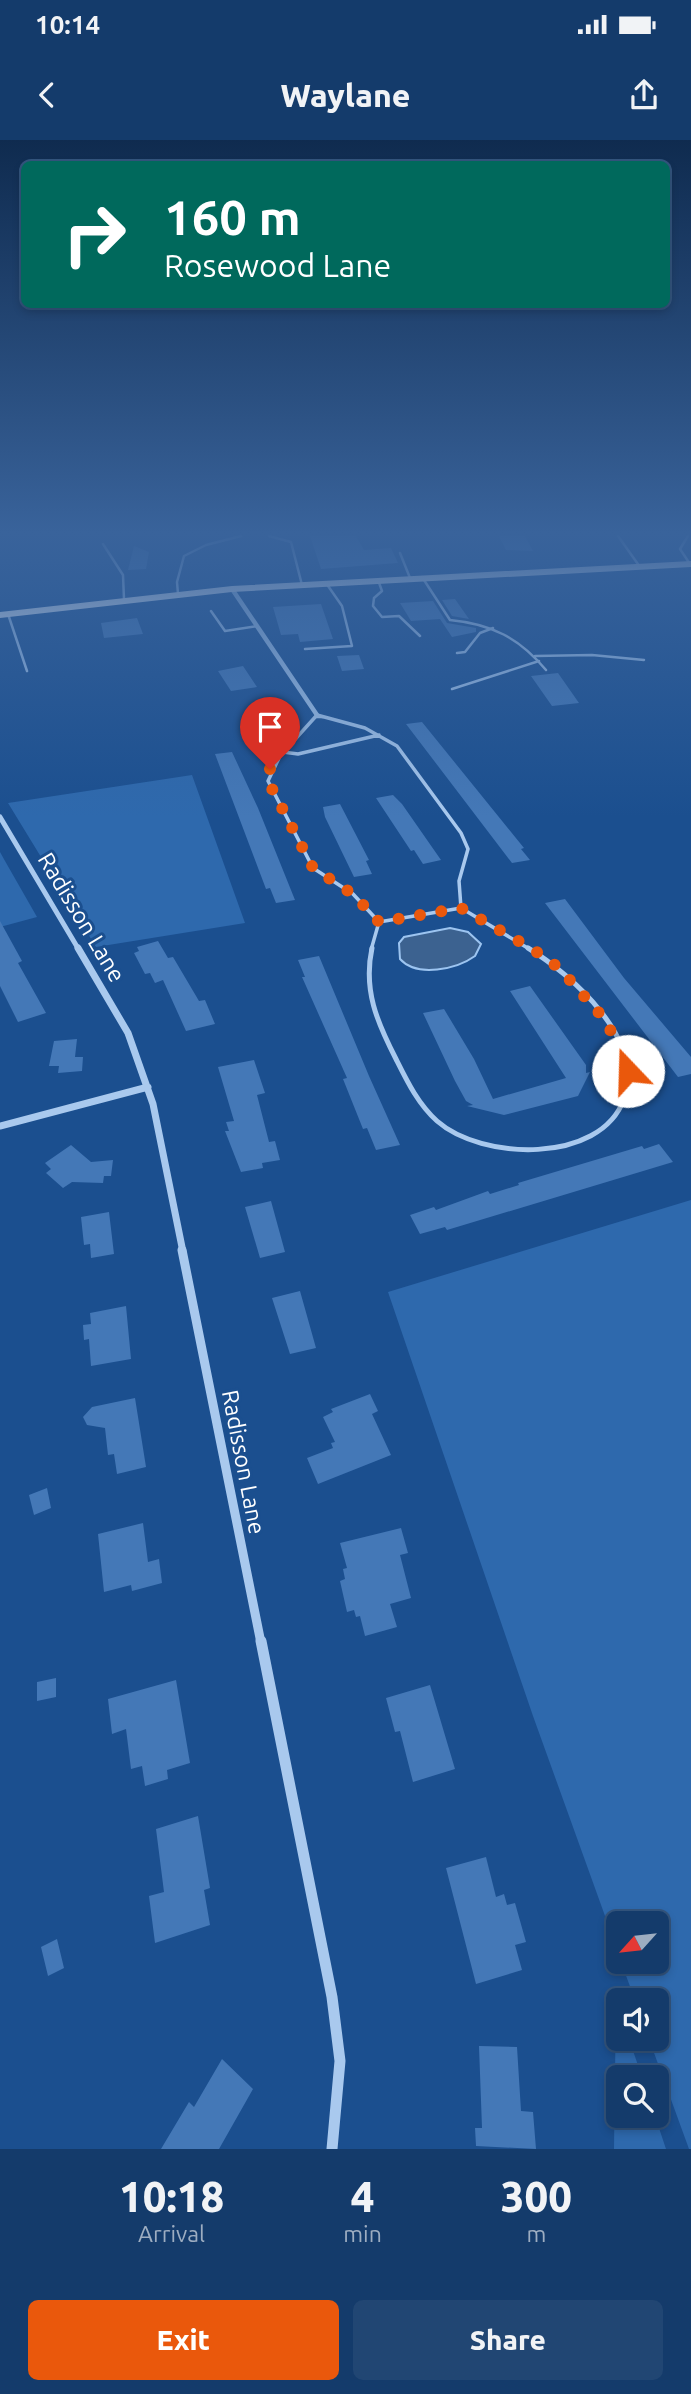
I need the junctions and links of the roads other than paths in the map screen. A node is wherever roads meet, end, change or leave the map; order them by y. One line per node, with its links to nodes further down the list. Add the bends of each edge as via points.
1 (10, 630): 14 (lane)
2 (260, 630): 16 (street)
3 (348, 630): 8 (lane, via 352,646)
4 (414, 630): 7 (lane)
5 (488, 630): 9 (lane, via 465,652)
6 (499, 630): 10 (lane)
7 (420, 636)
8 (304, 649)
9 (457, 653)
10 (535, 656): 11 (lane); 12 (lane)
11 (644, 660)
12 (539, 661): 13 (lane); 15 (lane)
13 (546, 670)
14 (27, 671)
15 (452, 690)
16 (317, 715): 17 (lane); 18 (lane)
17 (380, 735): 18 (lane, via 298,754); 20 (lane, via 397,746 461,833 468,849 459,881)
18 (283, 752): 21 (lane, via 270,769 268,781 307,859 320,874 363,903)
19 (0, 817): 22 (street, Radisson Lane, via 128,1033)
20 (461, 908): 21 (lane); 21 (lane, via 553,963 611,1030 629,1082 619,1113 598,1131 546,1148 510,1150 465,1139 427,1112 389,1046 366,992 369,956)
21 (379, 922)
22 (148, 1087): 23 (street); 24 (street, Radisson Lane, via 332,1997 340,2061)
23 (0, 1126)
24 (332, 2149)

